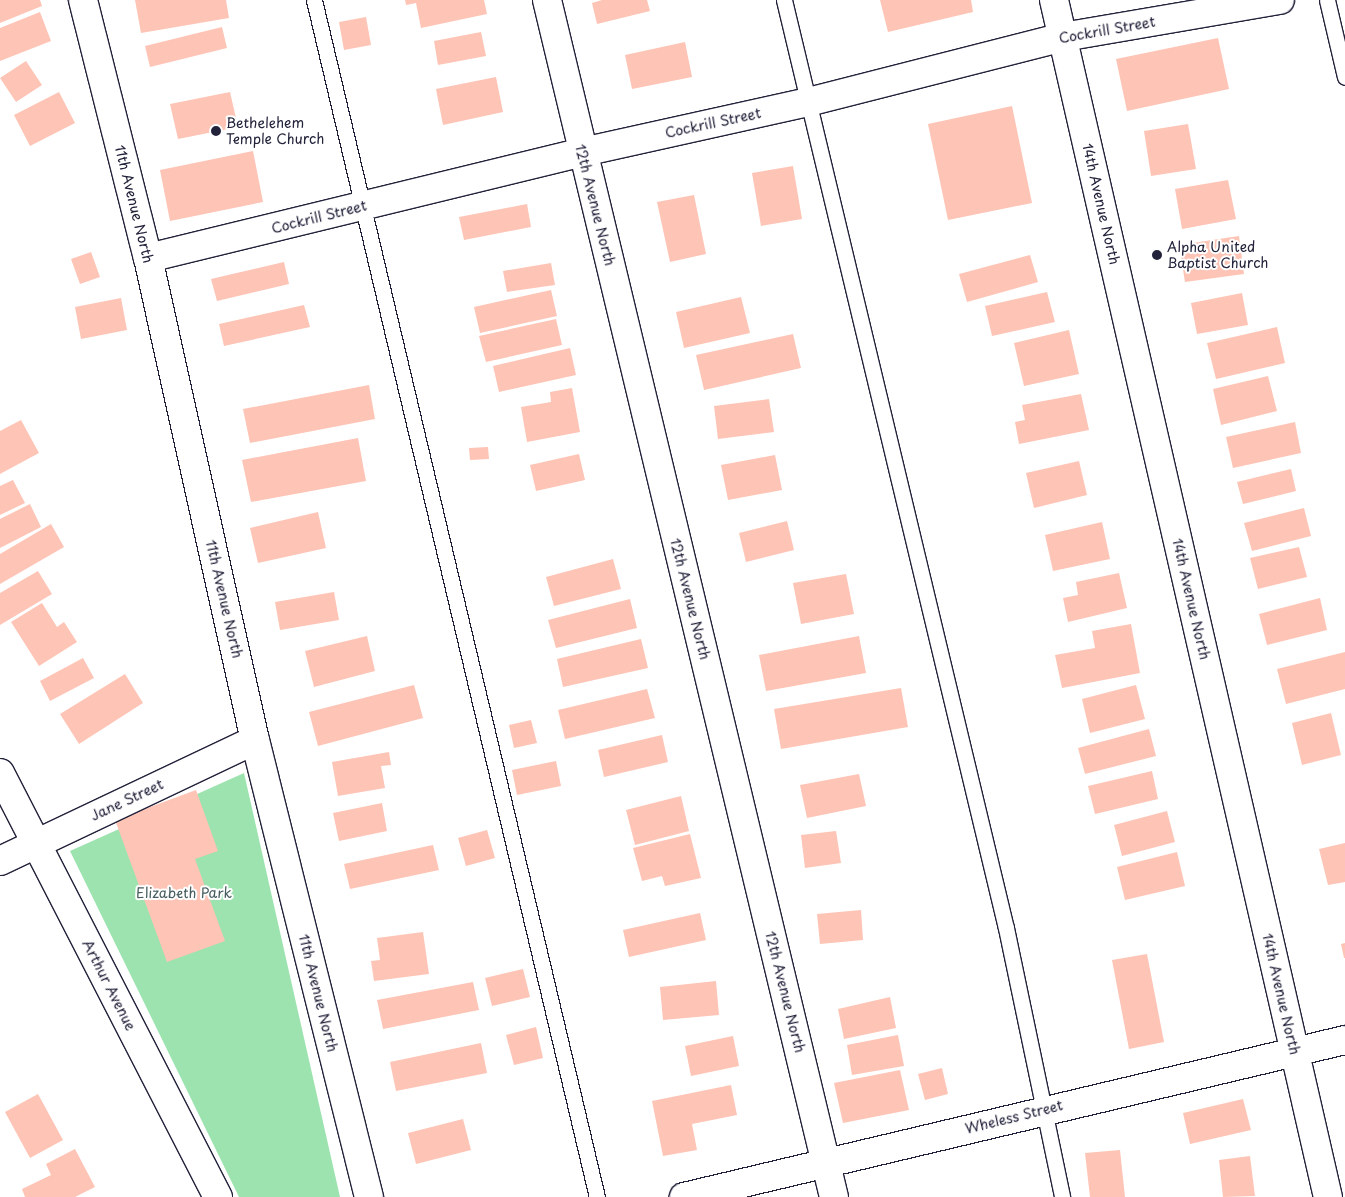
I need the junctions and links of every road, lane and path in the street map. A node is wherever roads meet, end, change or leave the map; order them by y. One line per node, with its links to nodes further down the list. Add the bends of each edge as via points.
1 (83, 0): 13 (street, 11th Avenue North)
2 (314, 0): 12 (lane)
3 (547, 0): 11 (street, 12th Avenue North)
4 (784, 0): 10 (lane)
5 (1054, 0): 8 (street, 14th Avenue North)
6 (1280, 0): 8 (street, Cockrill Street)
7 (1327, 0): 9 (lane)
8 (1063, 37): 10 (street, Cockrill Street); 19 (street, 14th Avenue North)
9 (1345, 77)
10 (808, 102): 11 (street, Cockrill Street); 20 (lane, via 1006,928)
11 (583, 152): 12 (street, Cockrill Street); 21 (street, 12th Avenue North)
12 (362, 206): 13 (street, Cockrill Street); 24 (lane)
13 (148, 258): 14 (street, 11th Avenue North)
14 (256, 740): 16 (street, Jane Street); 23 (street, 11th Avenue North)
15 (0, 773): 16 (street, Arthur Avenue)
16 (36, 843): 17 (street, Jane Street); 22 (street, Arthur Avenue)
17 (0, 861)
18 (1345, 1040): 19 (street, Wheless Street)
19 (1294, 1051): 20 (street, Wheless Street); 28 (street, 14th Avenue North)
20 (1042, 1110): 21 (street, Wheless Street); 27 (lane)
21 (826, 1163): 25 (street, Wheless Street); 26 (street, 12th Avenue North)
22 (218, 1197)
23 (369, 1197)
24 (597, 1197)
25 (684, 1197)
26 (834, 1197)
27 (1062, 1197)
28 (1328, 1197)

